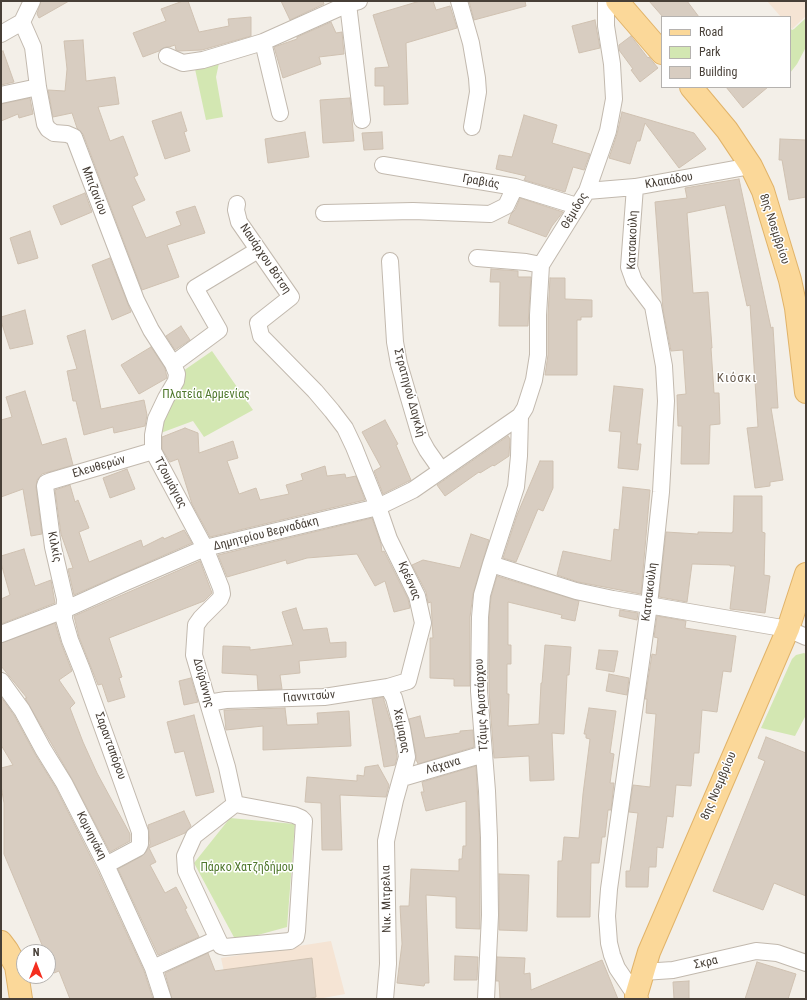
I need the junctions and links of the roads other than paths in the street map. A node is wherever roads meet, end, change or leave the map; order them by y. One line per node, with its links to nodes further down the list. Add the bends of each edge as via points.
1 (32, 1): 6 (street)
2 (459, 1): 16 (street, via 471,43 477,78 478,92)
3 (606, 1): 21 (street, Θέμιδος, via 606,26 614,99 608,130)
4 (616, 1): 9 (main road)
5 (354, 3): 8 (street); 15 (street)
6 (22, 22): 7 (street); 11 (street, Μπιζανίου, via 33,47)
7 (1, 34)
8 (263, 42): 10 (street, via 196,61 182,63); 14 (street)
9 (661, 52)
10 (167, 56)
11 (38, 87): 13 (street); 30 (street, Μπιζανίου, via 48,129 54,133 74,137 136,300)
12 (692, 88): 18 (main road, 8ης Νοεμβρίου, via 727,130)
13 (1, 96)
14 (280, 113)
15 (362, 120)
16 (472, 127)
17 (383, 165): 19 (street, Γραβιάς)
18 (751, 166): 20 (street, Κλαπάδου); 31 (main road, 8ης Νοεμβρίου, via 763,191 790,280)
19 (515, 187): 23 (street, Γραβιάς); 24 (street, via 506,206 490,214 413,211)
20 (635, 187): 21 (street, Κλαπάδου); 40 (street, Κατσακούλη, via 629,267 634,281 653,306 664,366 666,401 661,492)
21 (587, 191): 23 (street, Θέμιδος)
22 (237, 204): 25 (street, Ναυάρχου Βότση, via 239,222)
23 (578, 206): 28 (street, Θέμιδος)
24 (324, 213)
25 (258, 250): 29 (street, Ναυάρχου Βότση, via 291,297); 30 (street, via 195,288 219,330)
26 (477, 258): 28 (street)
27 (390, 261): 34 (street, Στρατηγού Δαγκλή, via 395,342 399,364 421,439)
28 (541, 265): 32 (street, Θέμιδος, via 538,355 534,380)
29 (258, 323): 36 (street, Κρέσνας, via 261,336 315,391 345,428)
30 (174, 367): 33 (street, Τζουμάγιας, via 176,381 156,419)
31 (806, 392)
32 (520, 416): 34 (street, Δημητρίου Βερναδάκη); 38 (street, Τζάιμς Αριστάρχου, via 516,487)
33 (153, 451): 35 (street, Ελευθερών); 37 (street, Τζουμάγιας)
34 (441, 470): 36 (street, Δημητρίου Βερναδάκη, via 413,490)
35 (46, 483): 41 (street, Κιλκίς, via 51,532 65,599)
36 (378, 507): 37 (street, Δημητρίου Βερναδάκη); 45 (street, Κρέσνας, via 389,540 417,596 423,623)
37 (205, 548): 41 (street, Δημητρίου Βερναδάκη); 47 (street, Δοϊράννης, via 222,594 198,622 195,632 194,655)
38 (491, 564): 40 (street, via 576,591); 48 (street, Τζάιμς Αριστάρχου, via 482,595 480,617 479,691)
39 (806, 574): 42 (main road, 8ης Νοεμβρίου)
40 (649, 605): 42 (street); 60 (street, Κατσακούλη, via 607,916 609,943 614,962)
41 (64, 610): 43 (street, Δημητρίου Βερναδάκη); 52 (street, Σαρανταπόρου, via 70,640 140,832 138,848)
42 (800, 630): 58 (main road, 8ης Νοεμβρίου, via 658,929)
43 (1, 634)
44 (1, 681): 52 (street, Κομνηνάκη, via 22,710)
45 (408, 681): 46 (street, Γιαννιτσών)
46 (388, 687): 47 (street, Γιαννιτσών, via 324,698); 49 (street, Χείμαρας, via 394,698 406,749 407,757)
47 (208, 702): 51 (street, Δοϊράννης)
48 (484, 754): 49 (street, Λάχανα); 63 (street, Τζάιμς Αριστάρχου, via 490,915)
49 (402, 778): 50 (street, Χείμαρας)
50 (395, 800): 62 (street, Νικ. Μιτρελια, via 386,849 388,925)
51 (235, 804): 53 (street, via 194,836 185,856 186,871); 53 (street, via 294,815 304,821 297,931 296,937 290,941 225,947)
52 (106, 865): 56 (street, Κομνηνάκη)
53 (216, 939): 56 (street)
54 (1, 942): 59 (main road, via 16,966)
55 (806, 963): 58 (street, Σκρα, via 769,952 756,951 672,970)
56 (153, 968): 61 (street, Κομνηνάκη)
57 (1, 971): 59 (main road, via 7,984)
58 (643, 972): 60 (main road, 8ης Νοεμβρίου)
59 (20, 997)
60 (634, 998)
61 (163, 999)
62 (385, 999)
63 (486, 999)

